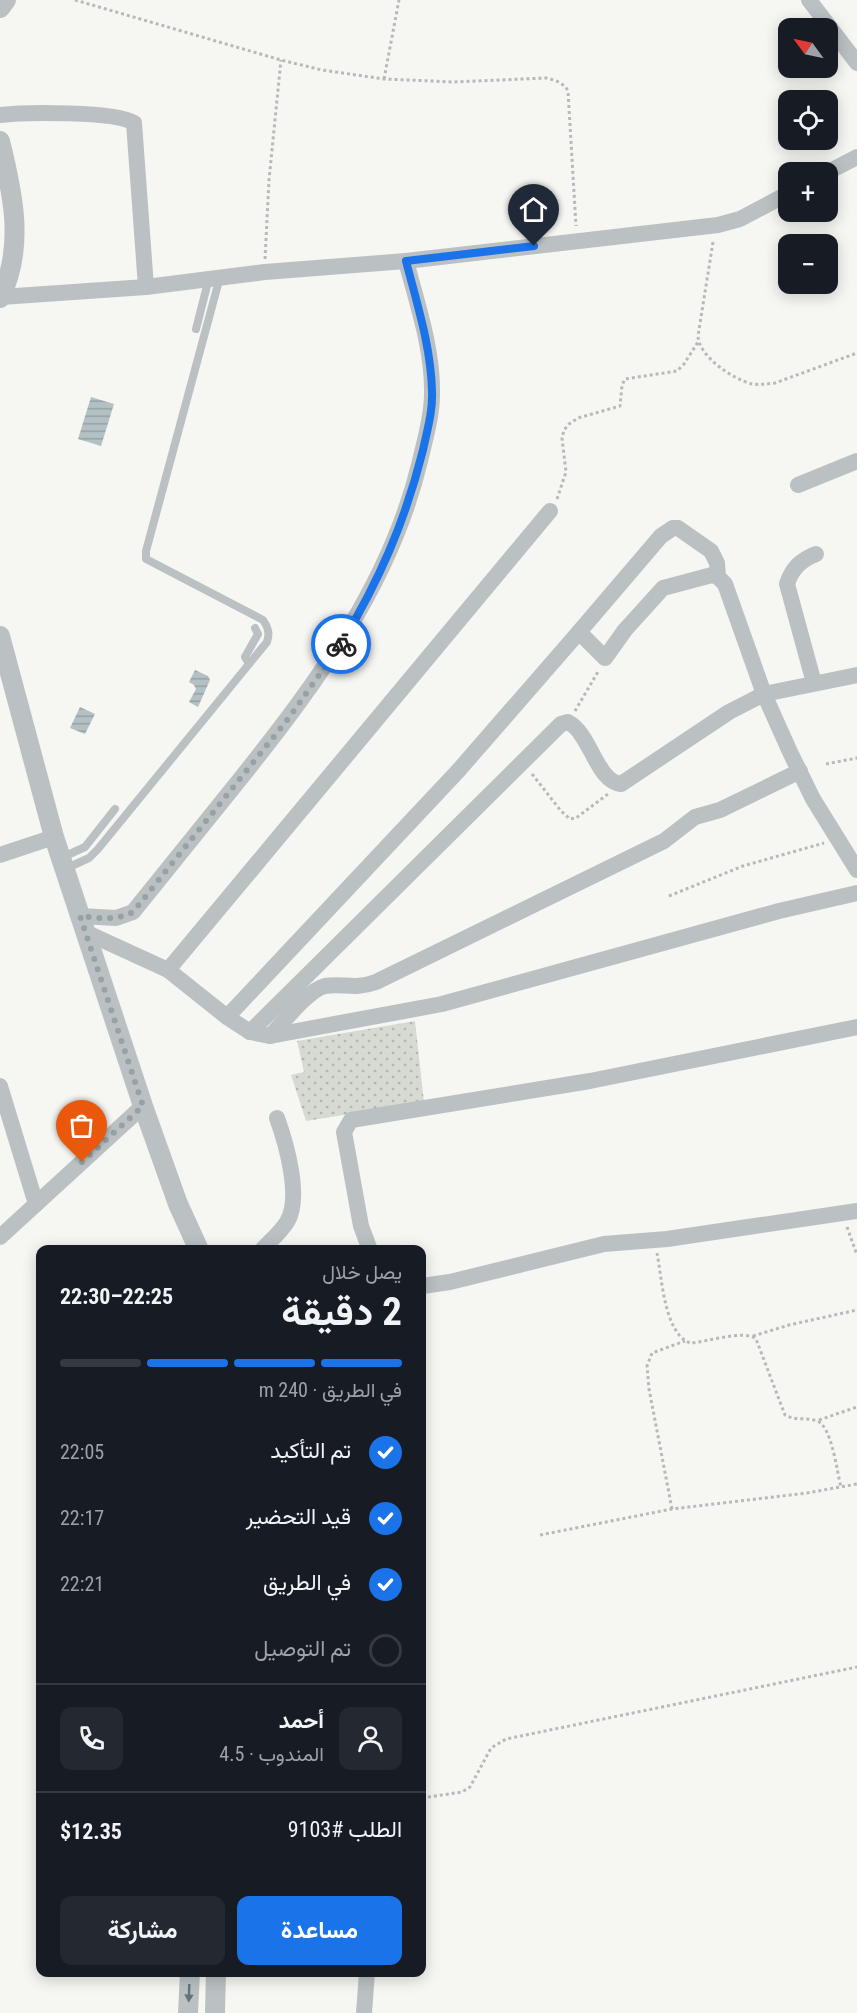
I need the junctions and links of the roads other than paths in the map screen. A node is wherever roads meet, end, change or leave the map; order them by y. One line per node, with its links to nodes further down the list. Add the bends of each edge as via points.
1 (6, 0): 3 (street)
2 (809, 0): 4 (street)
3 (0, 8)
4 (854, 54)
5 (0, 115): 12 (street, via 41,112 112,117 134,123)
6 (0, 141): 13 (street, via 16,243 11,272)
7 (857, 157): 8 (street)
8 (838, 167)
9 (778, 199): 10 (street, via 740,219 717,225)
10 (406, 261): 11 (street); 34 (street, via 432,376 432,410 412,495 380,574 309,690 133,912)
11 (214, 277): 12 (street); 14 (lane); 23 (lane, via 145,555 148,562 263,620 269,636)
12 (147, 287): 13 (street)
13 (0, 298)
14 (196, 329)
15 (857, 461): 16 (street)
16 (798, 485)
17 (550, 510): 35 (street)
18 (816, 554): 25 (street, via 804,559 790,573 787,584)
19 (718, 577): 21 (street, via 712,575 663,588 605,658); 21 (street, via 711,551 678,528 668,530); 26 (street, via 724,584)
20 (255, 628): 23 (lane, via 258,634 245,657)
21 (579, 632): 36 (street, via 458,771)
22 (0, 636): 29 (street)
23 (249, 664): 31 (lane, via 98,849 89,858)
24 (857, 675): 25 (street)
25 (814, 683): 26 (street)
26 (764, 694): 27 (street); 38 (street, via 729,712 621,784 611,781 580,733 568,722 561,724)
27 (800, 771): 32 (street); 39 (street, via 720,810 695,817 664,841 376,982 322,987)
28 (115, 809): 31 (lane, via 85,847)
29 (54, 837): 30 (street); 31 (street)
30 (0, 855)
31 (62, 863): 34 (street)
32 (857, 870)
33 (857, 893): 39 (street, via 442,1004)
34 (83, 924): 35 (street); 41 (street)
35 (168, 970): 36 (street)
36 (227, 1017): 38 (street)
37 (857, 1027): 50 (street, via 580,1083 351,1120 344,1132 361,1226)
38 (250, 1032): 39 (street)
39 (270, 1036)
40 (0, 1086): 43 (street)
41 (143, 1106): 43 (street); 44 (street)
42 (277, 1118): 49 (street, via 292,1179 293,1203 287,1223)
43 (36, 1204): 46 (street)
44 (178, 1204): 47 (street); 48 (street)
45 (850, 1212): 51 (street, via 604,1244)
46 (0, 1238)
47 (185, 1245)
48 (197, 1245)
49 (267, 1245)
50 (368, 1245)
51 (426, 1285)
52 (190, 1977): 55 (street, one-way to 55)
53 (216, 1977): 56 (street)
54 (367, 1977): 57 (street)
55 (188, 2013)
56 (215, 2013)
57 (364, 2013)

